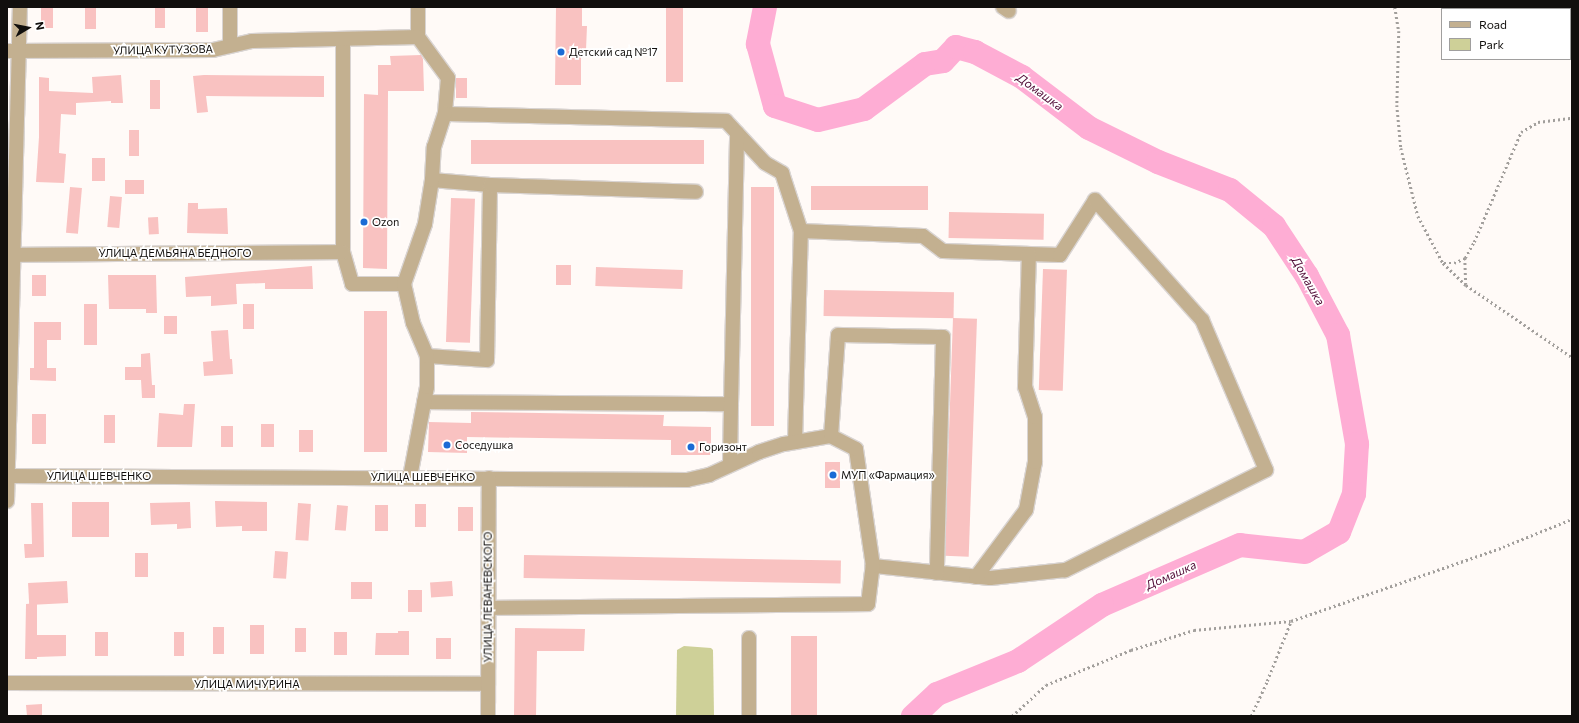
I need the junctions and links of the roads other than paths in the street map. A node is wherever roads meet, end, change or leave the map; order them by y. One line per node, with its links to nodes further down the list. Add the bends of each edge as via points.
1 (20, 7): 7 (street)
2 (230, 7): 6 (street)
3 (418, 7): 4 (street)
4 (418, 37): 5 (street, УЛИЦА КУТУЗОВА); 8 (street, via 448,78)
5 (343, 39): 6 (street, УЛИЦА КУТУЗОВА, via 252,41); 14 (street)
6 (230, 45): 7 (street, УЛИЦА КУТУЗОВА, via 213,50)
7 (13, 51): 16 (street)
8 (445, 114): 9 (street, via 726,121); 10 (street, via 434,147)
9 (737, 133): 13 (street, via 765,163 782,173); 20 (street)
10 (432, 180): 11 (street); 17 (street, via 425,224)
11 (490, 185): 12 (street); 18 (street, via 487,360)
12 (696, 192)
13 (801, 231): 15 (street, via 923,236 944,251); 22 (street)
14 (343, 252): 16 (street, УЛИЦА ДЕМЬЯНА БЕДНОГО); 17 (street, via 352,284)
15 (1029, 254): 30 (street, via 1025,387 1035,417 1035,462 1026,510); 30 (street, via 1060,255 1095,200 1202,320 1266,470 1066,570 990,578)
16 (10, 255): 24 (street)
17 (404, 284): 18 (street, via 413,323)
18 (427, 356): 19 (street, via 427,387)
19 (424, 402): 20 (street); 25 (street)
20 (731, 404): 23 (street)
21 (831, 436): 22 (street, УЛИЦА ШЕВЧЕНКО); 28 (street, via 856,449); 29 (street, via 838,335 943,337)
22 (795, 442): 23 (street, УЛИЦА ШЕВЧЕНКО, via 759,452)
23 (730, 464): 26 (street, УЛИЦА ШЕВЧЕНКО, via 709,475 687,480)
24 (7, 476): 25 (street, УЛИЦА ШЕВЧЕНКО); 27 (street)
25 (410, 477): 26 (street, УЛИЦА ШЕВЧЕНКО)
26 (489, 478): 31 (street, УЛИЦА ЛЕВАНЕВСКОГО)
27 (7, 501)
28 (873, 566): 29 (street); 31 (street, via 868,604)
29 (938, 573): 30 (street)
30 (976, 577)
31 (488, 608): 34 (street, УЛИЦА ЛЕВАНЕВСКОГО)
32 (749, 638): 36 (street)
33 (7, 683): 34 (street, УЛИЦА МИЧУРИНА)
34 (488, 684): 35 (street, УЛИЦА ЛЕВАНЕВСКОГО)
35 (488, 716)
36 (749, 716)

